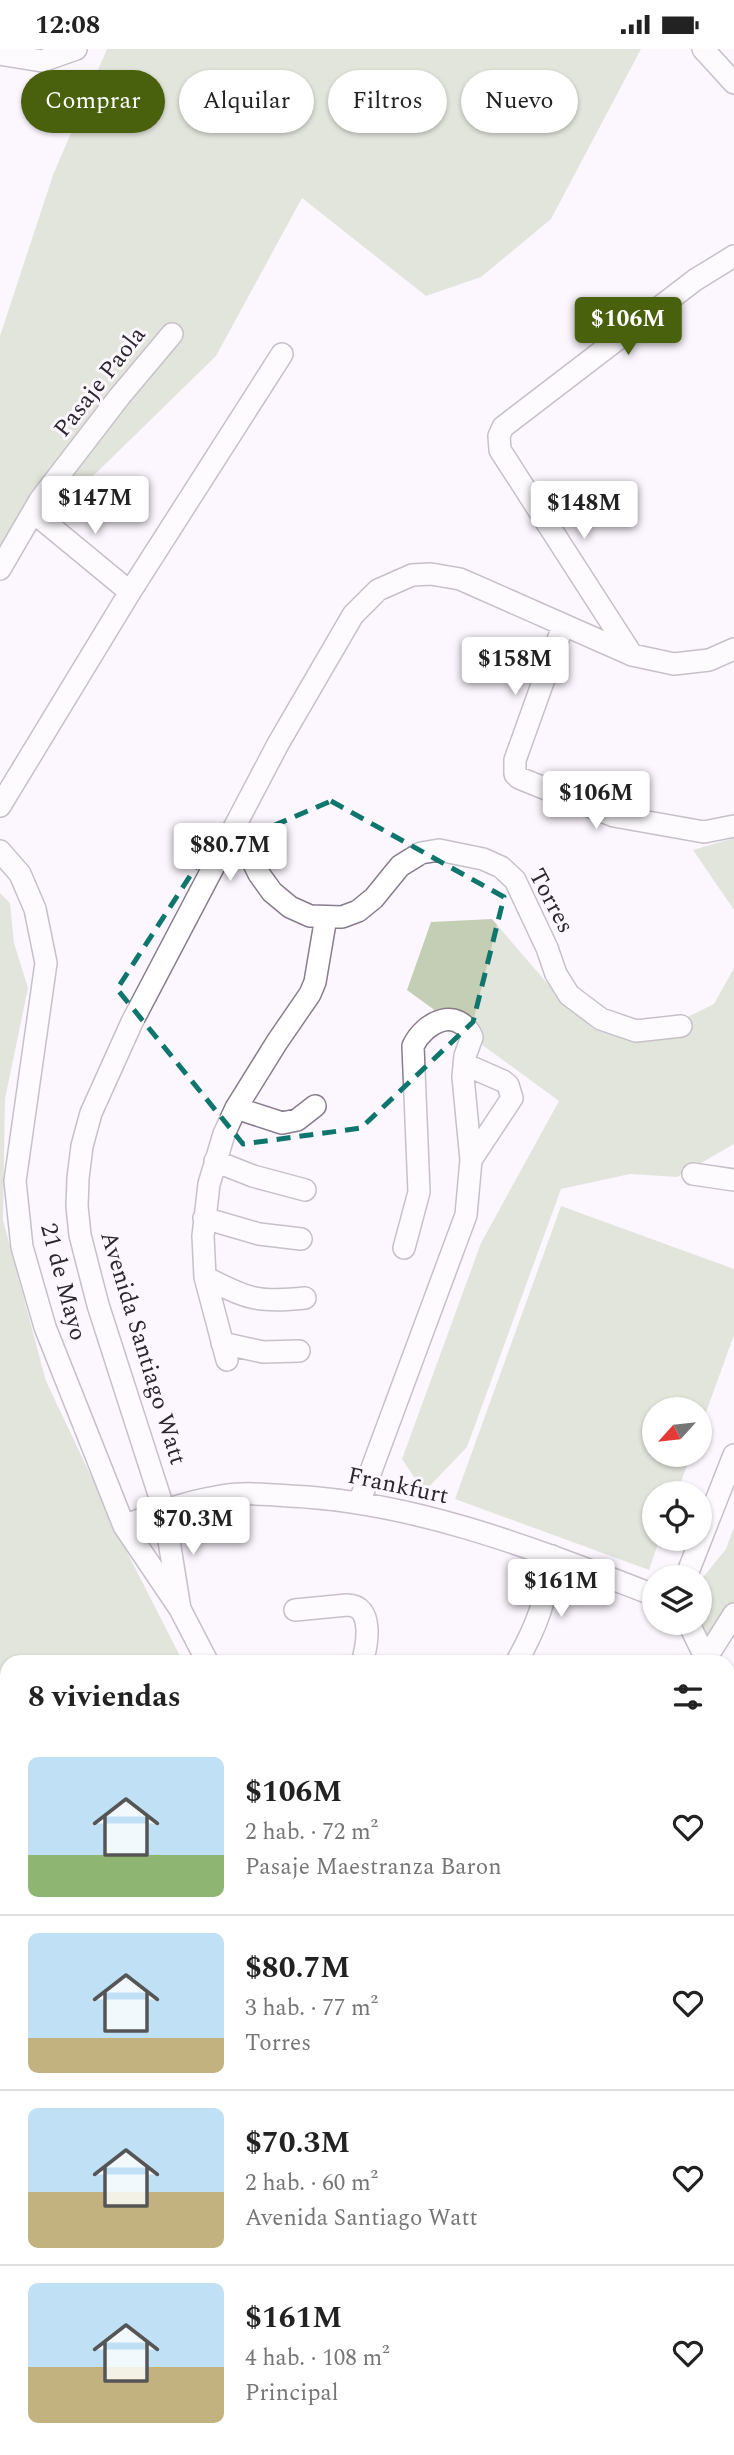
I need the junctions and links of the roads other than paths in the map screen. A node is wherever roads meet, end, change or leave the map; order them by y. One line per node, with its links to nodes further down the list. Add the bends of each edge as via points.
1 (76, 49): 3 (street, via 42,61)
2 (704, 49): 4 (street)
3 (0, 54)
4 (734, 83)
5 (734, 256): 13 (street, via 695,280 503,427 499,436 500,450)
6 (172, 334): 8 (street, Pasaje Paola)
7 (282, 354): 10 (street)
8 (33, 512): 9 (street, Pasaje Paola); 10 (street)
9 (0, 569)
10 (130, 592): 14 (street)
11 (564, 626): 13 (street, Avenida Santiago Watt); 15 (street, Avenida Santiago Watt, via 460,579 412,575 378,590 352,615); 16 (street, via 515,760 515,774 614,816 704,832)
12 (734, 649): 13 (street, Avenida Santiago Watt, via 709,660 674,664)
13 (632, 655)
14 (0, 806)
15 (235, 826): 18 (street, Avenida Santiago Watt); 19 (street, Torres)
16 (734, 826)
17 (0, 851): 39 (street, 21 de Mayo, via 20,874 35,909 46,963 15,1181 22,1247 45,1327)
18 (220, 855): 19 (street, Torres); 38 (street, Avenida Santiago Watt, via 132,1023 91,1113 78,1178 78,1216 87,1268)
19 (258, 874): 20 (street, Torres, via 290,907)
20 (326, 917): 21 (street, Torres, via 358,911 400,866 421,853 439,850 483,859 515,880 569,995 601,1019 636,1031); 24 (street, via 310,994)
21 (681, 1026)
22 (464, 1064): 25 (street); 25 (street, via 503,1081 512,1098); 32 (street, via 472,1037 465,1025 442,1020 419,1033 412,1056 419,1192)
23 (314, 1106): 24 (street, via 297,1120 282,1123)
24 (236, 1108): 26 (street)
25 (471, 1160): 37 (street, via 466,1215)
26 (215, 1161): 29 (street); 30 (street)
27 (692, 1174): 28 (street)
28 (734, 1180)
29 (305, 1190)
30 (204, 1218): 31 (street, via 259,1234); 33 (street)
31 (301, 1239)
32 (404, 1248)
33 (205, 1277): 34 (street, via 240,1295 271,1301); 35 (street, via 225,1352)
34 (305, 1298)
35 (299, 1351)
36 (734, 1455): 41 (street)
37 (359, 1503): 38 (street, Frankfurt, via 244,1494); 40 (street, Frankfurt, via 473,1529)
38 (164, 1510): 39 (street, Frankfurt); 43 (street, Avenida Santiago Watt)
39 (124, 1526): 43 (street, 21 de Mayo)
40 (552, 1556): 42 (street, Frankfurt); 49 (street, via 547,1594)
41 (691, 1565)
42 (642, 1590)
43 (180, 1609): 47 (street, 21 de Mayo)
44 (295, 1610): 48 (street, via 354,1605 369,1634)
45 (734, 1614): 51 (street)
46 (695, 1635): 50 (street)
47 (204, 1655)
48 (364, 1655)
49 (520, 1655)
50 (705, 1655)
51 (711, 1655)

